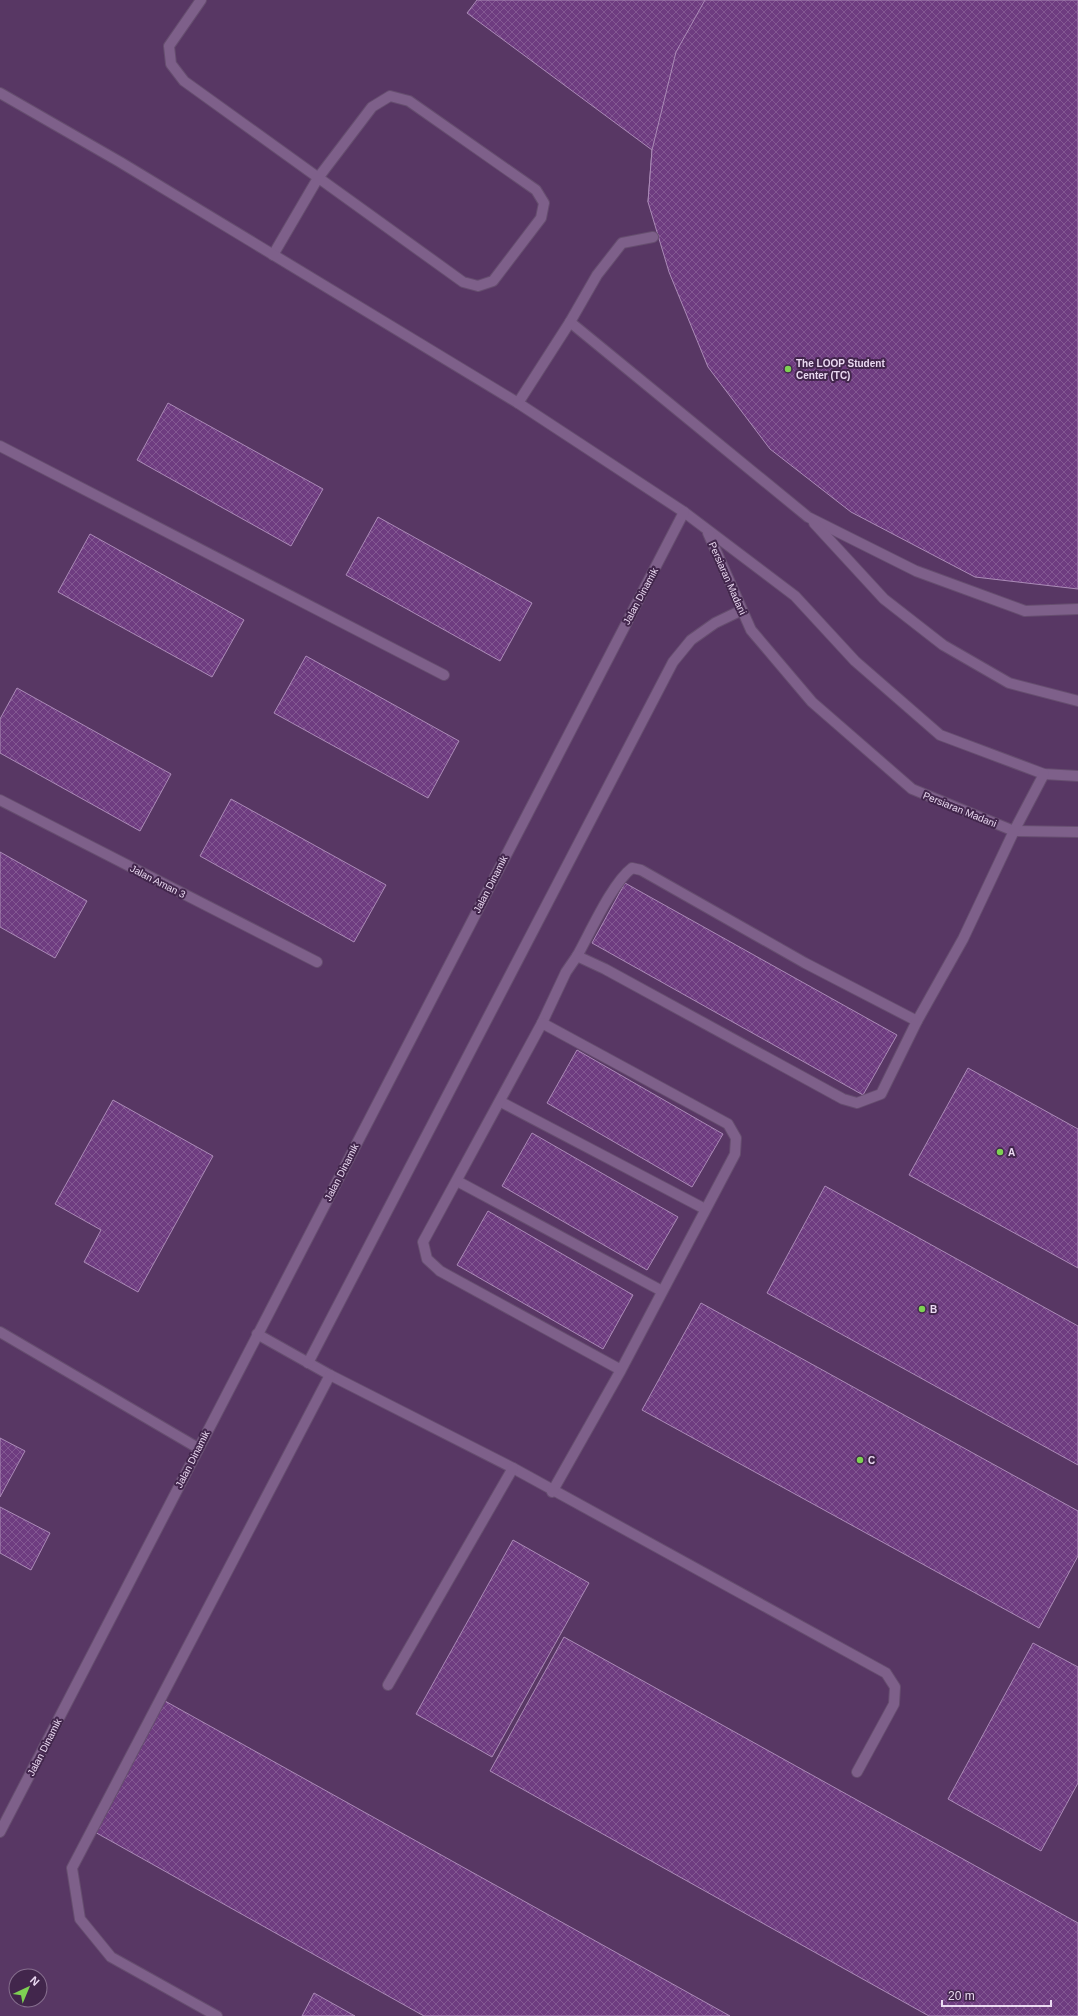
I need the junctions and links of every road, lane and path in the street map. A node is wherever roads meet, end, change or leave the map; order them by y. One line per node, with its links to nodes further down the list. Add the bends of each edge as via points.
1 (201, 0): 3 (street, via 169,46 171,64 184,81)
2 (0, 93): 5 (street)
3 (318, 178): 3 (street, via 372,106 390,96 409,101 536,190 544,203 540,218 493,281 478,286 463,282); 5 (street)
4 (653, 237): 6 (street, via 622,243 597,275)
5 (274, 255): 7 (street)
6 (570, 322): 7 (street); 10 (street)
7 (518, 403): 9 (street)
8 (0, 446): 14 (street)
9 (684, 512): 11 (street); 30 (street, Jalan Dinamik)
10 (808, 517): 12 (street, via 916,572 1025,611); 15 (street, via 884,598 943,645 1009,683)
11 (707, 531): 13 (street, Persiaran Madani); 16 (street, Persiaran Madani, via 795,596 855,661 940,735)
12 (1078, 609)
13 (742, 610): 19 (street, Persiaran Madani, via 751,630 812,702 912,789); 31 (street, via 714,623 691,640 673,662)
14 (444, 675)
15 (1078, 701)
16 (1044, 774): 17 (street, Persiaran Madani); 19 (street)
17 (1078, 776)
18 (0, 800): 22 (street, Jalan Aman 3)
19 (1014, 830): 20 (street, Persiaran Madani); 23 (street, via 963,939)
20 (1078, 832)
21 (577, 956): 23 (street, via 605,968 843,1099 857,1103 881,1094); 23 (street, via 616,886 632,868 641,870 805,963); 24 (street, via 566,972)
22 (317, 962)
23 (918, 1021)
24 (542, 1023): 25 (street); 27 (street, via 728,1124 736,1138 735,1154)
25 (501, 1102): 26 (street); 27 (street)
26 (457, 1181): 28 (street); 32 (street, via 423,1242 427,1259 440,1271)
27 (705, 1209): 28 (street)
28 (662, 1291): 32 (street)
29 (0, 1332): 34 (street)
30 (258, 1334): 31 (street); 34 (street, Jalan Dinamik)
31 (308, 1363): 33 (street)
32 (621, 1370): 36 (street)
33 (330, 1375): 35 (street); 40 (street, via 72,1868 80,1919 111,1957)
34 (198, 1448): 39 (street, Jalan Dinamik)
35 (513, 1468): 36 (street); 37 (street)
36 (552, 1492): 38 (street, via 886,1673 895,1687 894,1704)
37 (388, 1685)
38 (857, 1772)
39 (0, 1832)
40 (217, 2016)

